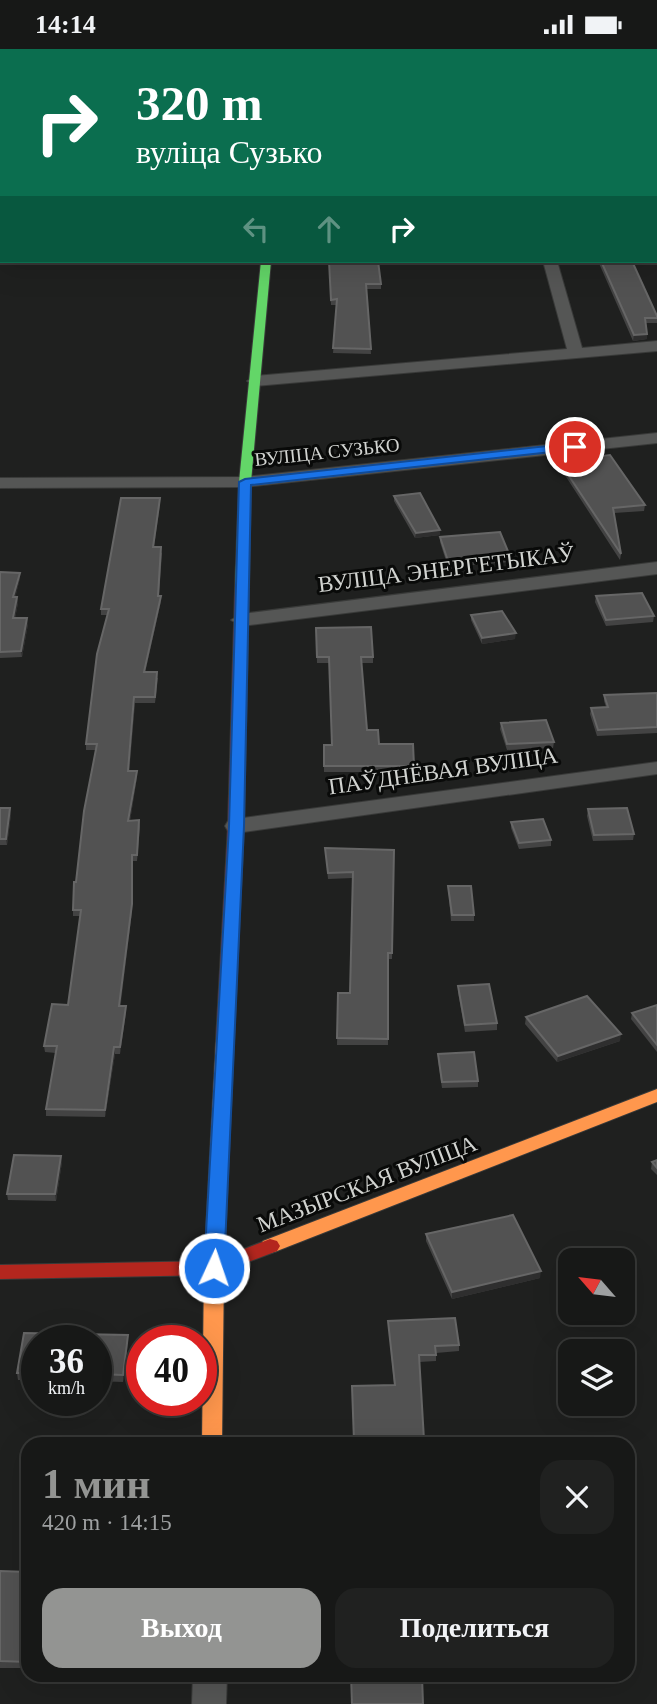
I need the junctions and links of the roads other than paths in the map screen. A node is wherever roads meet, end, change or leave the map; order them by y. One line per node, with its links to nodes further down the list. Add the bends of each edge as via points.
1 (266, 263): 5 (street)
2 (551, 263): 4 (street)
3 (657, 346): 4 (street)
4 (576, 353): 5 (street)
5 (255, 381): 7 (street)
6 (657, 438): 7 (street, ВУЛІЦА СУЗЬКО)
7 (245, 482): 8 (street, ВУЛІЦА СУЗЬКО); 10 (street)
8 (0, 483)
9 (657, 568): 10 (street, ВУЛІЦА ЭНЕРГЕТЫКАЎ)
10 (241, 619): 12 (street)
11 (657, 768): 12 (street, ПАЎДНЁВАЯ ВУЛІЦА)
12 (236, 826): 14 (street)
13 (657, 1095): 14 (street, МАЗЫРСКАЯ ВУЛІЦА)
14 (214, 1268): 15 (street, МАЗЫРСКАЯ ВУЛІЦА); 16 (street)
15 (0, 1272)
16 (212, 1437)
17 (210, 1682): 18 (street)
18 (209, 1704)

